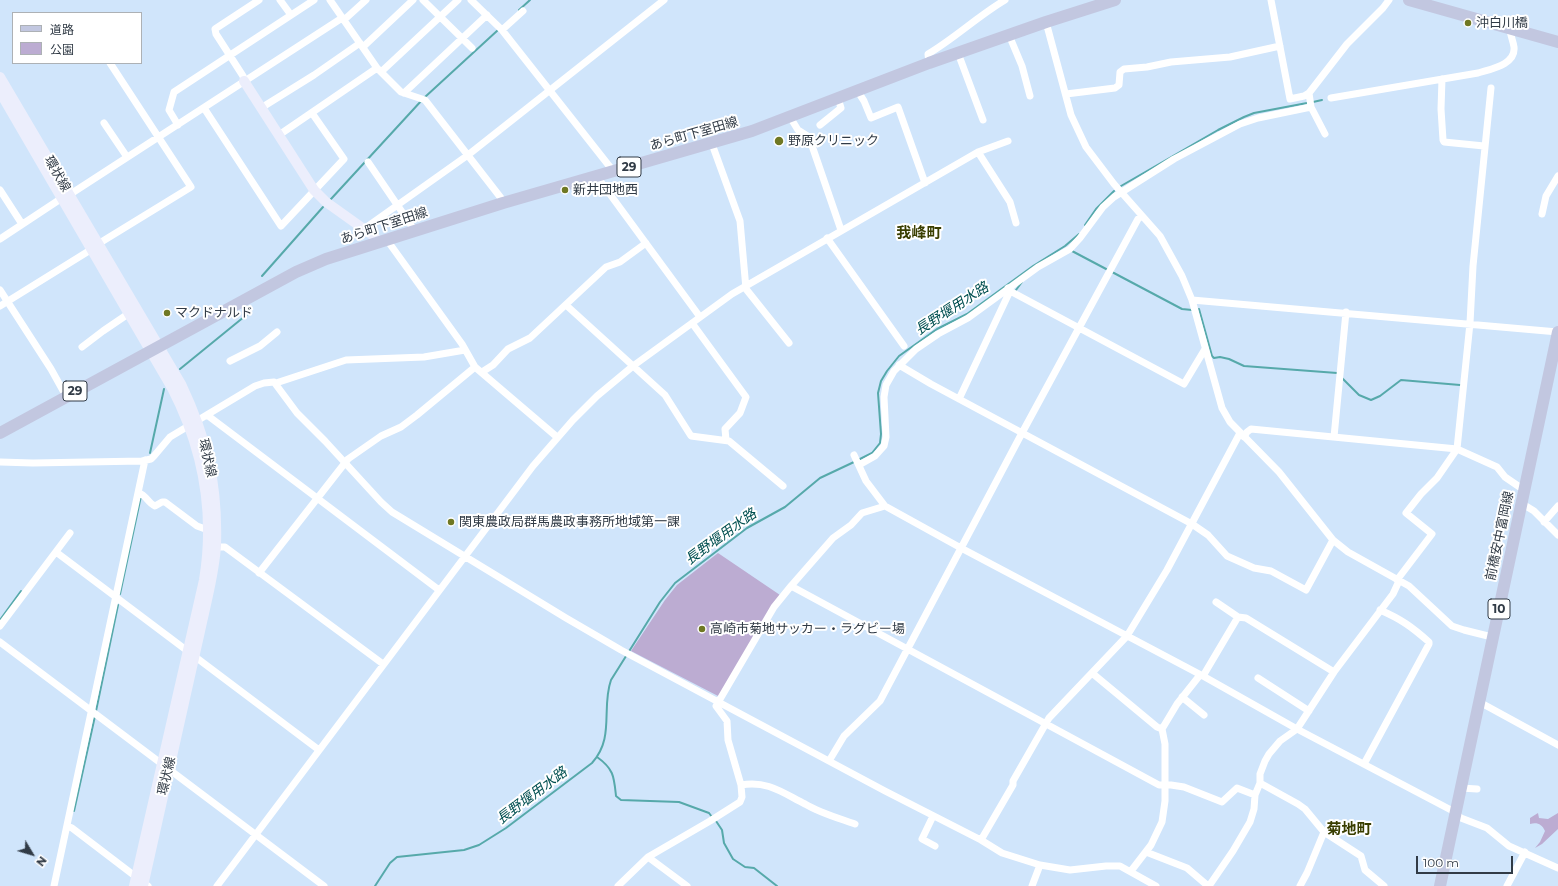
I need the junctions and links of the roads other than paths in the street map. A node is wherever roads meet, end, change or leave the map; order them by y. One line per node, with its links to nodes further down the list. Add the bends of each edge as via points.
1 (259, 0): 31 (street, via 215,29)
2 (280, 0): 17 (street)
3 (314, 0): 17 (street)
4 (330, 0): 20 (street)
5 (366, 0): 20 (street)
6 (413, 0): 27 (street)
7 (423, 0): 19 (street)
8 (458, 0): 19 (street)
9 (471, 0): 18 (street)
10 (664, 0): 39 (street)
11 (1005, 0): 32 (street, via 928,54)
12 (1115, 0): 21 (main road, あら町下室田線 / 29)
13 (1271, 0): 28 (street)
14 (1389, 0): 43 (street, via 1347,44)
15 (1409, 0): 22 (main road)
16 (523, 11): 23 (street)
17 (291, 15): 31 (street)
18 (487, 15): 23 (street); 25 (street)
19 (440, 17): 25 (street); 34 (street)
20 (343, 19): 27 (street); 37 (street)
21 (1046, 22): 24 (main road, あら町下室田線 / 29); 44 (street)
22 (1510, 28): 26 (main road); 36 (street, via 1513,54 1504,64 1478,73)
23 (502, 30): 39 (street)
24 (1010, 35): 30 (main road, あら町下室田線 / 29); 45 (street)
25 (462, 39): 29 (street); 42 (street)
26 (1558, 42)
27 (361, 45): 34 (street); 49 (street)
28 (1280, 46): 43 (street, via 1290,99); 44 (street, via 1230,57 1124,69 1120,72 1118,87)
29 (472, 48)
30 (958, 53): 32 (main road, あら町下室田線 / 29); 53 (street)
31 (229, 56): 37 (street); 55 (street, via 174,92 169,110)
32 (929, 63): 40 (main road, あら町下室田線 / 29)
33 (111, 64): 59 (street)
34 (379, 70): 42 (street); 51 (street)
35 (0, 77): 74 (street, 環状線)
36 (1442, 79): 47 (street); 62 (street, via 1444,142)
37 (244, 81): 48 (street); 49 (street)
38 (1491, 88): 62 (street)
39 (550, 90): 64 (street); 67 (street, via 610,166)
40 (857, 90): 46 (main road, あら町下室田線 / 29); 70 (street, via 871,118 898,107)
41 (0, 92): 74 (street, 環状線)
42 (404, 93): 64 (street, via 425,100)
43 (1309, 93): 50 (street)
44 (1066, 94): 73 (street, via 1074,124 1086,147)
45 (1030, 96)
46 (838, 98): 52 (main road, あら町下室田線 / 29); 56 (street, via 841,108)
47 (1331, 98)
48 (204, 108): 55 (street); 72 (street, via 281,226)
49 (261, 108): 58 (street)
50 (1311, 108): 57 (street); 73 (street, via 1258,118 1232,127)
51 (312, 113): 58 (street); 72 (street, via 344,158)
52 (790, 117): 61 (main road, あら町下室田線 / 29); 82 (street, via 798,130 809,137)
53 (983, 120)
54 (104, 123): 65 (street)
55 (178, 124): 59 (street)
56 (820, 125)
57 (1325, 134)
58 (278, 135): 72 (street)
59 (159, 137): 65 (street); 88 (street, via 191,187)
60 (1008, 141): 63 (street)
61 (712, 144): 67 (main road, あら町下室田線 / 29); 89 (street, via 740,221)
62 (1484, 146): 100 (street)
63 (978, 152): 70 (street); 79 (street, via 1010,202)
64 (468, 155): 75 (street); 76 (street)
65 (127, 158): 74 (street)
66 (368, 162): 76 (street)
67 (612, 172): 68 (main road, あら町下室田線 / 29)
68 (599, 176): 75 (main road, あら町下室田線 / 29); 87 (street)
69 (1558, 176): 77 (street, via 1546,196)
70 (925, 182): 82 (street)
71 (0, 190): 80 (street)
72 (314, 190): 81 (street)
73 (1120, 192): 78 (street); 91 (street, via 1103,208 1070,249 1038,266)
74 (66, 196): 80 (street); 88 (street, 環状線)
75 (503, 203): 83 (main road, あら町下室田線 / 29)
76 (398, 205): 81 (street); 83 (street)
77 (1542, 214)
78 (1141, 216): 92 (street, via 1165,244); 101 (street)
79 (1016, 223)
80 (22, 224): 85 (street)
81 (364, 230): 86 (street)
82 (841, 230): 84 (street)
83 (415, 231): 86 (main road, あら町下室田線 / 29)
84 (827, 238): 89 (street); 105 (street)
85 (0, 239)
86 (382, 241): 107 (main road, あら町下室田線 / 29, via 326,259 296,272); 109 (street)
87 (646, 243): 94 (street, via 620,262 606,267); 98 (street)
88 (95, 247): 93 (street); 97 (street, 環状線); 107 (street, 環状線)
89 (745, 285): 98 (street); 104 (street)
90 (0, 290): 93 (street)
91 (1009, 290): 101 (street); 111 (street, via 968,318 922,344); 117 (street)
92 (1192, 300): 96 (street); 108 (street)
93 (7, 302): 95 (street); 116 (street)
94 (566, 305): 112 (street); 114 (street, via 530,338 508,349 493,365)
95 (0, 306)
96 (1346, 312): 100 (street); 124 (street)
97 (128, 314): 106 (street); 107 (street, 環状線)
98 (700, 317): 99 (street)
99 (692, 323): 112 (street); 125 (street, via 746,397 740,413 726,429)
100 (1470, 323): 103 (street); 126 (street)
101 (1079, 328): 108 (street, via 1184,384); 121 (street)
102 (277, 332): 110 (street, via 260,346)
103 (1558, 332): 131 (main road, 前橋安中富岡線 / 10)
104 (789, 343)
105 (904, 346)
106 (82, 347)
107 (156, 349): 116 (main road, 29); 119 (street, 環状線, via 180,403)
108 (1205, 349): 122 (street, via 1222,408)
109 (465, 350): 113 (street); 115 (street, via 424,357 346,360)
110 (230, 362)
111 (899, 365): 117 (street); 135 (street, via 888,380 885,391 884,446 875,456 857,460 866,482)
112 (633, 366): 123 (street, via 597,396); 125 (street, via 666,395 690,436)
113 (476, 367): 114 (street); 129 (street, via 401,427 381,436)
114 (482, 372): 123 (street)
115 (276, 383): 118 (street, via 255,386); 129 (street, via 297,413)
116 (66, 396): 120 (main road, 29)
117 (959, 399): 121 (street)
118 (208, 415): 119 (street); 133 (street)
119 (194, 423): 127 (street, via 170,437 154,456); 139 (street, 環状線, via 207,502); 143 (street, 環状線, via 207,451 212,479 216,504)
120 (0, 433)
121 (1022, 433): 138 (street); 144 (street)
122 (1242, 435): 124 (street, via 1252,429); 138 (street); 142 (street, via 1279,472)
123 (558, 436): 146 (street)
124 (1334, 437): 126 (street)
125 (726, 440): 130 (street, via 733,443)
126 (1457, 448): 131 (street, via 1497,467 1505,477); 148 (street, via 1437,478 1406,513 1432,534)
127 (145, 460): 128 (street); 132 (street)
128 (0, 462)
129 (345, 462): 133 (street); 146 (street, via 386,507)
130 (783, 486)
131 (1524, 490): 134 (main road, 前橋安中富岡線 / 10)
132 (139, 493): 139 (street, via 152,505 165,502 197,526); 151 (street)
133 (318, 498): 147 (street); 150 (street)
134 (1521, 503): 137 (street, via 1534,511); 157 (main road, 前橋安中富岡線 / 10)
135 (885, 506): 144 (street); 149 (street, via 862,513 833,538)
136 (1558, 506): 137 (street)
137 (1544, 522): 141 (street)
138 (1192, 524): 142 (street, via 1208,535 1227,556 1254,568 1271,571 1306,590); 156 (street)
139 (208, 530): 160 (street, 環状線, via 204,580)
140 (70, 533): 145 (street)
141 (1558, 535)
142 (1332, 540): 148 (street)
143 (216, 547): 147 (street, via 225,548); 160 (street, 環状線, via 207,600)
144 (961, 548): 156 (street); 159 (street)
145 (56, 552): 151 (street); 155 (street)
146 (465, 556): 150 (street); 167 (street, via 627,653)
147 (259, 573): 161 (street)
148 (1398, 580): 153 (street, via 1393,594); 157 (street, via 1452,626)
149 (791, 586): 159 (street); 167 (street, via 774,606)
150 (439, 590): 161 (street)
151 (116, 597): 160 (street); 169 (street)
152 (1216, 602): 154 (street)
153 (1380, 610): 162 (street); 178 (street, via 1410,624 1429,644)
154 (1238, 617): 162 (street, via 1246,618); 164 (street)
155 (0, 626)
156 (1127, 636): 163 (street); 164 (street)
157 (1492, 637): 168 (main road, 前橋安中富岡線 / 10)
158 (0, 642): 169 (street)
159 (907, 649): 172 (street); 177 (street, via 880,701 844,736)
160 (191, 654): 176 (street); 179 (street, 環状線)
161 (383, 664): 176 (street)
162 (1334, 672): 170 (street)
163 (1092, 674): 172 (street); 173 (street)
164 (1201, 676): 166 (street); 174 (street)
165 (1258, 678): 170 (street)
166 (1182, 697): 171 (street); 173 (street)
167 (719, 701): 177 (street); 181 (street, via 716,706 727,721 728,740)
168 (1479, 703): 175 (street); 183 (main road, 前橋安中富岡線 / 10)
169 (92, 711): 179 (street); 189 (street)
170 (1308, 711): 174 (street)
171 (1204, 715)
172 (1046, 724): 182 (street, via 1159,785); 192 (street)
173 (1162, 729): 182 (street, via 1165,744)
174 (1297, 729): 178 (street); 180 (street, via 1280,741 1269,754 1260,774)
175 (1558, 745)
176 (319, 750): 191 (street)
177 (829, 761): 187 (street)
178 (1364, 764): 186 (street)
179 (165, 767): 191 (street); 200 (street, 環状線)
180 (1260, 783): 185 (street); 190 (street, via 1305,809)
181 (741, 785): 188 (street, via 752,782 766,784 806,805); 196 (street, via 742,797 736,805)
182 (1165, 785): 185 (street, via 1184,787 1222,802 1237,788); 194 (street, via 1162,822)
183 (1461, 788): 184 (street); 186 (main road, 前橋安中富岡線 / 10)
184 (1477, 789)
185 (1256, 795): 208 (street, via 1250,822)
186 (1455, 814): 195 (street, via 1486,828 1510,846); 211 (main road, 前橋安中富岡線 / 10)
187 (933, 816): 192 (street); 193 (street, via 922,839)
188 (855, 824)
189 (67, 826): 200 (street); 201 (street)
190 (1324, 832): 209 (street); 210 (street, via 1361,856 1365,870)
191 (256, 834): 202 (street); 203 (street)
192 (981, 840): 197 (street, via 1002,853)
193 (934, 846)
194 (1146, 852): 199 (street); 208 (street, via 1187,868)
195 (1525, 852): 198 (street); 212 (street)
196 (648, 857): 204 (street); 205 (street)
197 (1040, 865): 199 (street, via 1070,870 1120,866); 206 (street)
198 (1558, 868)
199 (1130, 871): 207 (street)
200 (141, 883)
201 (54, 886)
202 (217, 886)
203 (324, 886)
204 (618, 886)
205 (686, 886)
206 (1032, 886)
207 (1156, 886)
208 (1208, 886)
209 (1300, 886)
210 (1384, 886)
211 (1440, 886)
212 (1507, 886)

